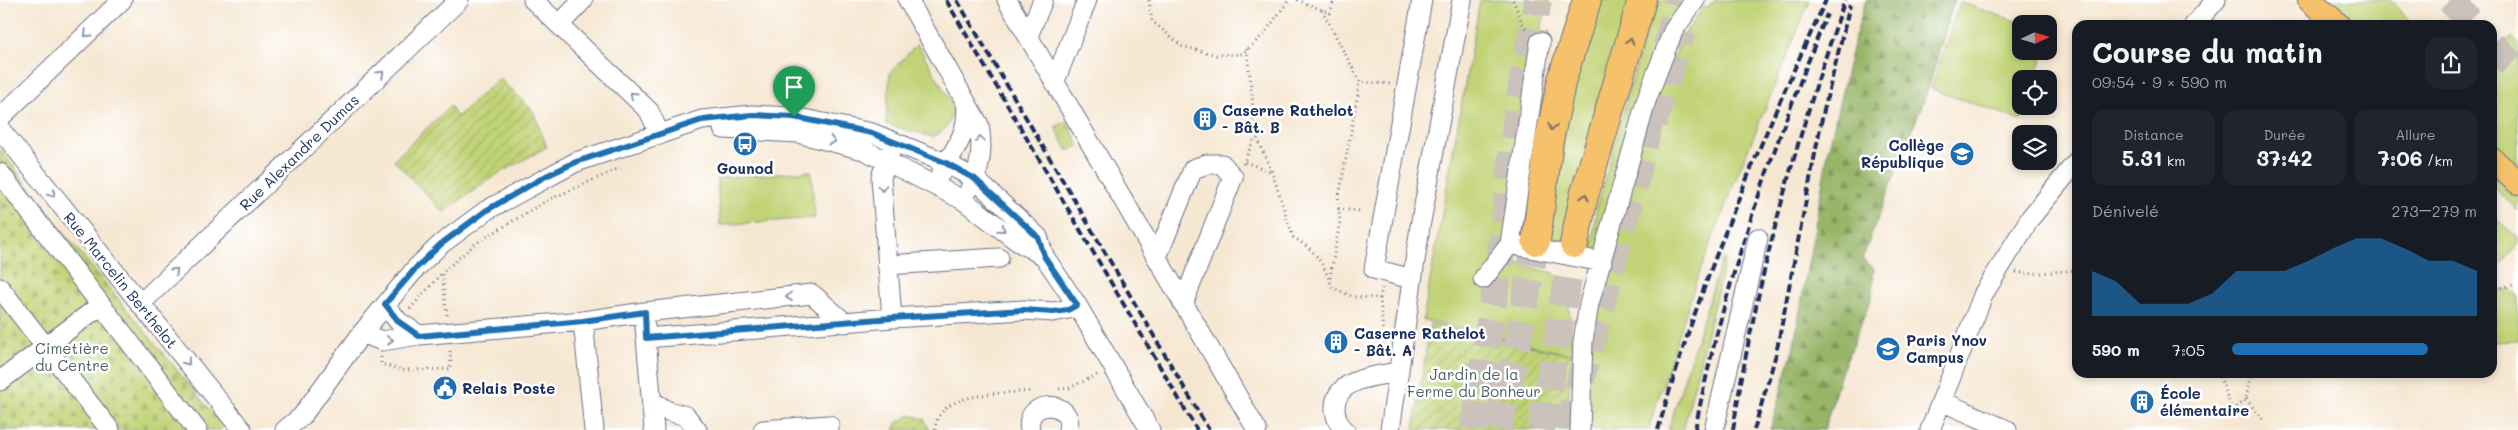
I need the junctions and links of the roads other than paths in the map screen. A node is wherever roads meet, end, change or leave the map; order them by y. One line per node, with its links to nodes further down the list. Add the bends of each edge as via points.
1 (122, 0): 23 (street, one-way to 23)
2 (459, 0): 49 (street, Rue Alexandre Dumas, one-way to 2)
3 (533, 0): 18 (street)
4 (583, 0): 18 (street)
5 (908, 0): 22 (street)
6 (1007, 0): 19 (street)
7 (1043, 0): 19 (street)
8 (1087, 0): 21 (street)
9 (1422, 0): 47 (street, via 1374,269)
10 (1462, 0): 47 (street)
11 (1587, 0): 39 (highway, one-way to 39, via 1562,79)
12 (1642, 0): 40 (highway, one-way to 12, via 1584,196)
13 (1695, 0): 44 (street, via 1673,31 1647,98)
14 (2216, 0): 16 (street)
15 (2310, 0): 17 (main road)
16 (2198, 20)
17 (2332, 20)
18 (559, 25): 26 (street, one-way to 18, via 649,111)
19 (1028, 36): 21 (street)
20 (1540, 42): 39 (street)
21 (1055, 81): 42 (street)
22 (966, 101): 29 (street, via 968,115 962,137); 33 (street, one-way to 22, via 982,142 979,125)
23 (0, 118)
24 (679, 128): 26 (street); 27 (street, via 702,120 730,116 775,116 832,124 872,133); 28 (street, one-way to 28, via 798,133 864,150)
25 (0, 129): 31 (street, Rue Marcelin Berthelot)
26 (660, 135): 50 (street, via 576,162 487,210 441,244)
27 (896, 143): 28 (street); 29 (street)
28 (886, 161): 36 (street); 45 (street, one-way to 45, via 882,178)
29 (946, 163): 33 (street); 36 (street)
30 (2497, 164): 35 (main road)
31 (30, 166): 34 (street); 49 (street, Rue Marcelin Berthelot, one-way to 49)
32 (2072, 167): 65 (street, via 2030,217 1984,293)
33 (975, 179): 37 (street); 41 (street, via 1038,237)
34 (3, 181): 52 (street)
35 (2518, 182)
36 (934, 184): 37 (street)
37 (963, 200): 41 (street, one-way to 41, via 1017,241)
38 (1758, 238): 82 (street)
39 (1523, 242): 44 (street); 46 (street)
40 (1574, 244)
41 (1044, 256): 53 (street)
42 (1157, 257): 51 (street); 51 (street, via 1193,169 1207,164 1222,164 1233,177)
43 (999, 258): 45 (street)
44 (1602, 262): 81 (street, via 1589,304 1583,342)
45 (887, 265): 55 (street)
46 (1483, 278)
47 (1412, 279): 62 (street)
48 (0, 288): 61 (street)
49 (140, 304): 68 (street, Rue Marcelin Berthelot, one-way to 68)
50 (385, 304): 58 (street); 59 (street, via 399,322)
51 (1184, 304): 78 (street)
52 (101, 305): 61 (street); 67 (street)
53 (1077, 305): 55 (street, via 1053,312 1024,310); 77 (street)
54 (645, 312): 56 (street); 57 (street, one-way to 54, via 812,294); 60 (street)
55 (892, 318): 57 (street)
56 (583, 321): 59 (street); 70 (street)
57 (845, 323): 60 (street)
58 (362, 333): 59 (street, one-way to 59, via 382,341); 69 (street, via 302,416)
59 (419, 336)
60 (646, 338): 64 (street)
61 (45, 346): 63 (street); 66 (street)
62 (1399, 372): 79 (street, via 1357,380 1344,388 1335,407 1338,422); 80 (street)
63 (0, 381)
64 (652, 401): 71 (street); 72 (street, via 668,411 686,416)
65 (1941, 401): 83 (street); 84 (street)
66 (110, 430)
67 (197, 430)
68 (242, 430)
69 (285, 430)
70 (594, 430)
71 (654, 430)
72 (697, 430)
73 (763, 430): 74 (street, via 828,425)
74 (829, 430)
75 (1030, 430): 76 (street, via 1033,413 1050,405 1066,414)
76 (1068, 430)
77 (1150, 430)
78 (1257, 430)
79 (1344, 430)
80 (1390, 430)
81 (1580, 430)
82 (1714, 430)
83 (1930, 430)
84 (2007, 430)

